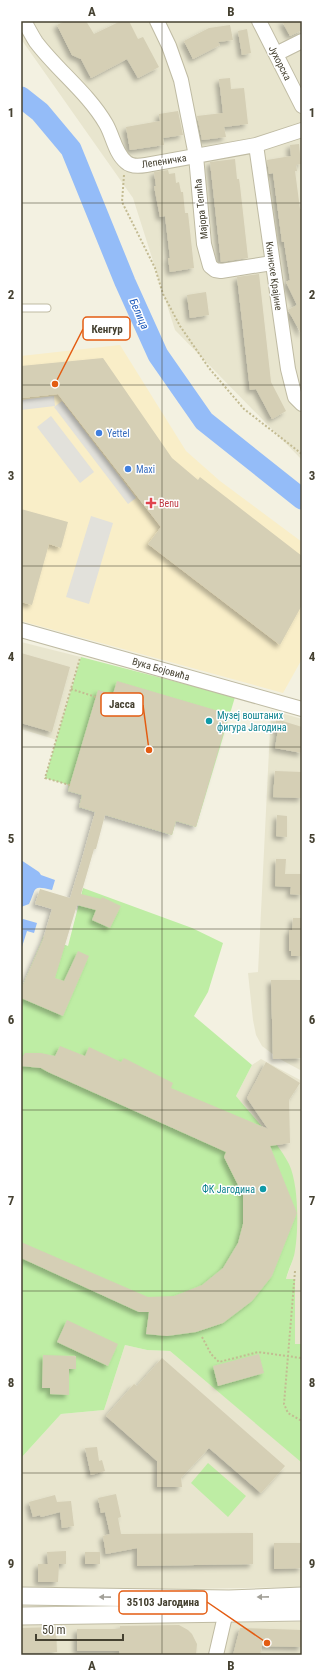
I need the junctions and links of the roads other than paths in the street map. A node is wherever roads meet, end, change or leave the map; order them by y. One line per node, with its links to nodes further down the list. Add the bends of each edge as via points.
1 (24, 21): 9 (street, Лепеничка, via 49,58 73,82 107,125 113,142 126,163 140,166)
2 (157, 21): 9 (street, Мајора Тепића, via 181,80)
3 (259, 21): 5 (street, Јухорска)
4 (302, 41): 5 (street)
5 (276, 54): 6 (street, Јухорска)
6 (302, 106)
7 (302, 130): 8 (street, Лепеничка)
8 (256, 146): 9 (street, Лепеничка); 10 (street, Книнске Крајине)
9 (196, 156): 10 (street, Мајора Тепића, via 204,244 210,266 221,271)
10 (272, 263): 13 (street, Книнске Крајине, via 288,369 295,397)
11 (21, 308): 12 (lane)
12 (48, 308)
13 (302, 404)
14 (21, 630): 15 (street, Вука Бојовића)
15 (302, 709)
16 (21, 1596): 18 (street, one-way to 16)
17 (302, 1596): 18 (street, one-way to 18)
18 (227, 1606): 19 (street, via 248,1612); 20 (street); 21 (street)
19 (302, 1612)
20 (21, 1616)
21 (216, 1655)

